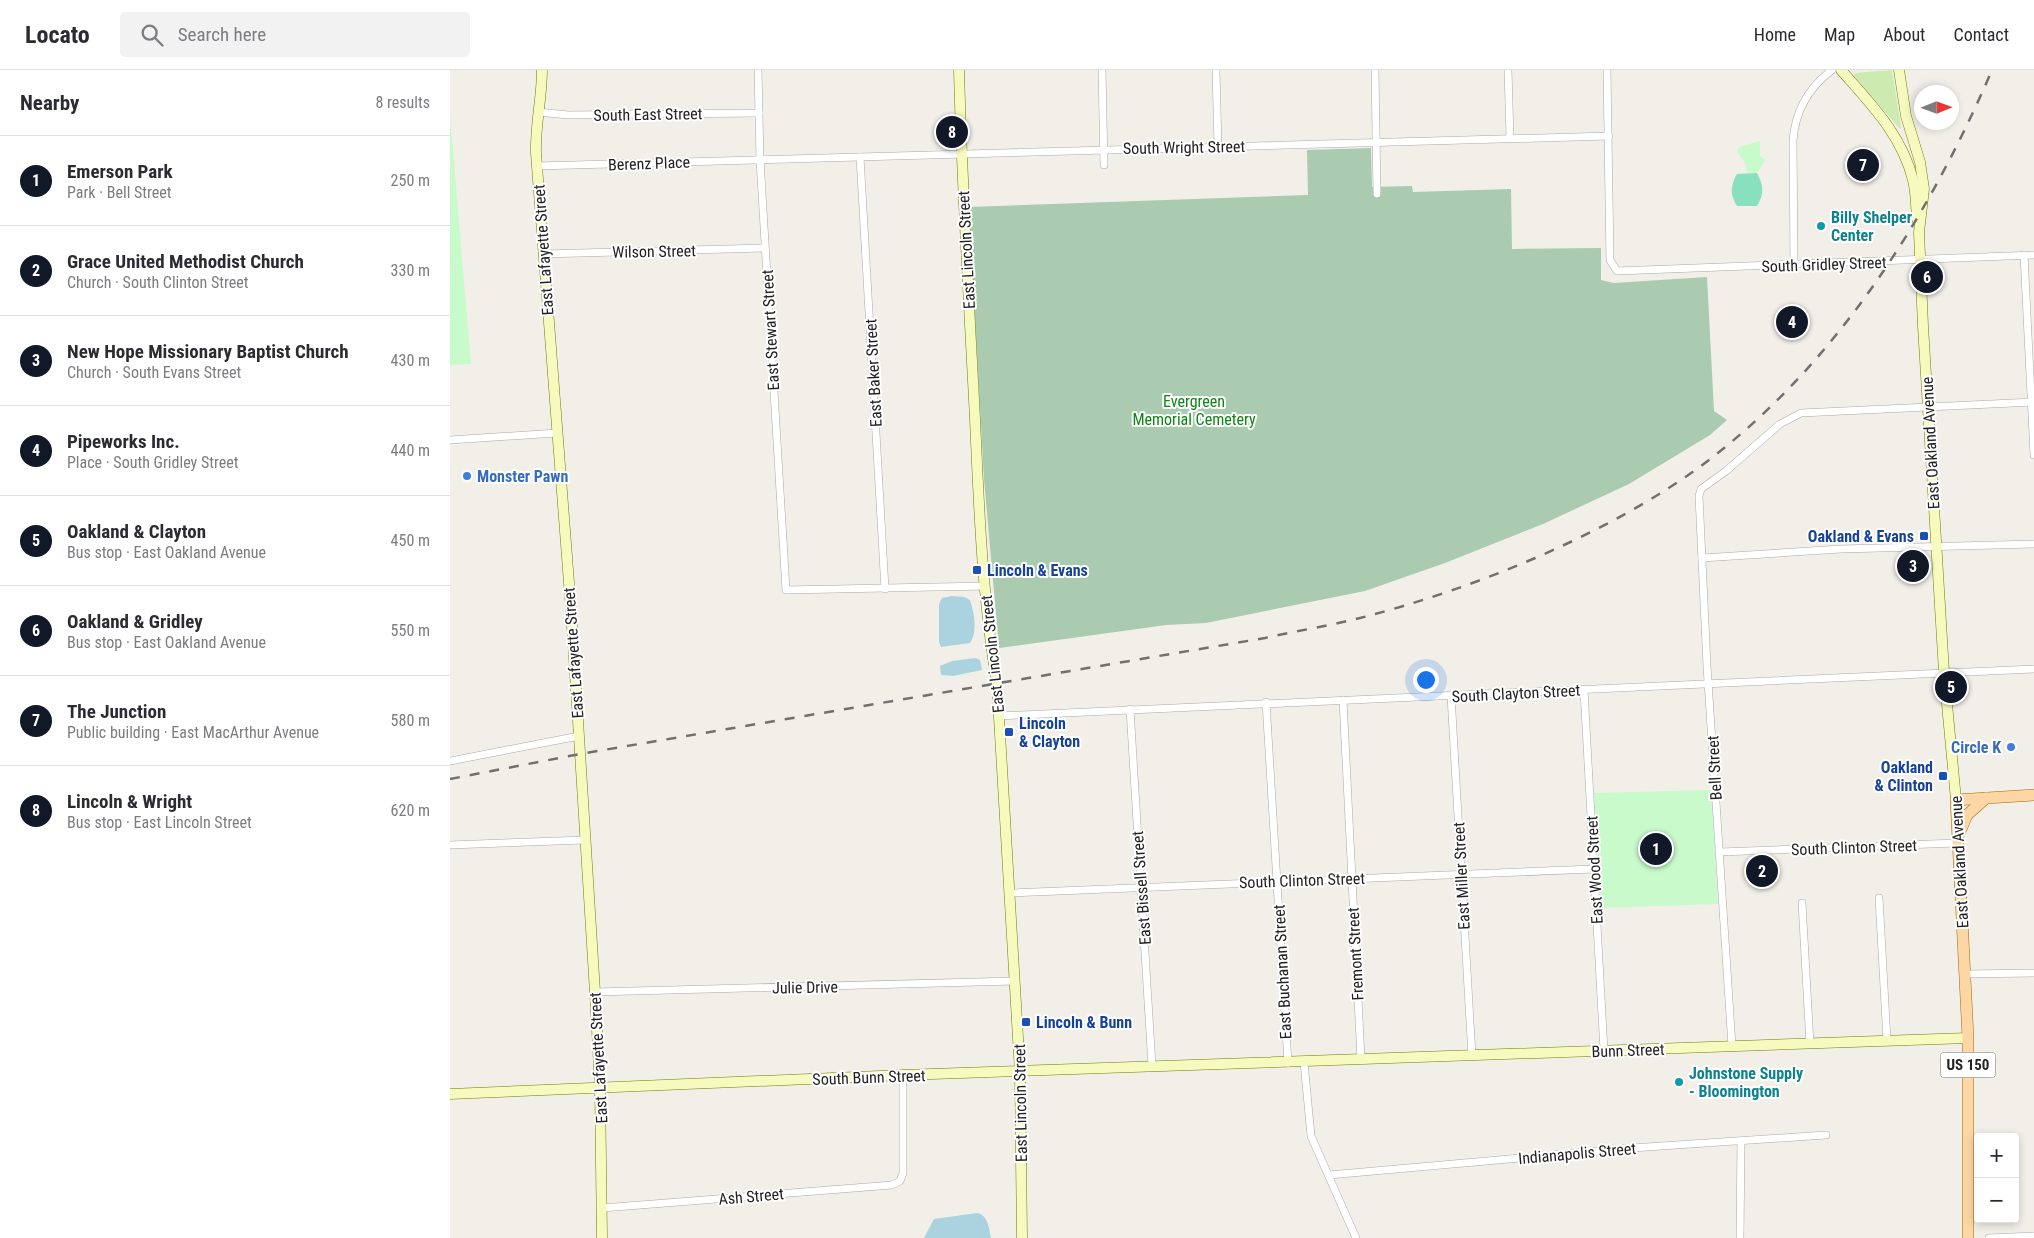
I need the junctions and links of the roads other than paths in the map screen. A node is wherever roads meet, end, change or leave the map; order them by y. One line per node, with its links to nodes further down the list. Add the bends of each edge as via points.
1 (542, 70): 12 (street, East Lafayette Street)
2 (758, 70): 13 (street, East Stewart Street)
3 (959, 70): 19 (street, East Lincoln Street)
4 (1102, 70): 18 (street)
5 (1216, 70): 17 (street)
6 (1375, 70): 16 (street)
7 (1508, 70): 15 (street)
8 (1607, 70): 14 (street)
9 (1832, 70): 31 (street, via 1808,94 1795,124)
10 (1841, 70): 25 (street, via 1882,116 1903,150 1914,182)
11 (1899, 70): 25 (street, East Oakland Avenue, via 1906,116 1922,174 1923,205)
12 (538, 112): 13 (street, South East Street, via 568,115); 23 (street, East Lafayette Street)
13 (759, 113): 21 (street, East Stewart Street)
14 (1609, 136): 15 (street, South Wright Street); 31 (street, South Gridley Street, via 1610,260 1614,269 1623,272)
15 (1510, 138): 16 (street, South Wright Street)
16 (1376, 142): 17 (street, South Wright Street); 24 (street)
17 (1218, 147): 18 (street, South Wright Street)
18 (1104, 149): 19 (street, South Wright Street); 22 (street)
19 (961, 153): 20 (street, South Wright Street); 40 (street, East Lincoln Street)
20 (860, 157): 21 (street, South Wright Street); 41 (street, East Baker Street)
21 (760, 160): 23 (street, Berenz Place); 26 (street, East Stewart Street)
22 (1104, 165)
23 (537, 166): 27 (street, East Lafayette Street)
24 (1377, 194)
25 (1919, 232): 30 (street, East Oakland Avenue)
26 (766, 248): 27 (street, Wilson Street); 41 (street, East Stewart Street, via 786,590)
27 (543, 254): 34 (street, East Lafayette Street)
28 (2024, 255): 29 (street, South Gridley Street); 30 (street, South Gridley Street); 32 (street)
29 (2034, 255)
30 (1920, 260): 31 (street, South Gridley Street); 33 (street, East Oakland Avenue)
31 (1794, 265)
32 (2033, 402): 33 (street); 36 (street)
33 (1928, 406): 38 (street, East Oakland Avenue); 39 (street, Bell Street, via 1801,413 1780,424 1726,472 1701,489)
34 (558, 433): 35 (street); 51 (street, East Lafayette Street)
35 (450, 440)
36 (2034, 455)
37 (2034, 544): 38 (street)
38 (1937, 547): 39 (street); 43 (street, East Oakland Avenue)
39 (1702, 558): 44 (street, Bell Street)
40 (985, 586): 41 (street); 50 (street, East Lincoln Street)
41 (885, 589)
42 (2034, 669): 43 (street, South Clayton Street)
43 (1944, 672): 44 (street, South Clayton Street); 55 (street, East Oakland Avenue)
44 (1709, 684): 45 (street, South Clayton Street); 59 (street, Bell Street)
45 (1584, 690): 46 (street, South Clayton Street); 60 (street, East Wood Street)
46 (1451, 696): 47 (street, South Clayton Street); 61 (street, East Miller Street)
47 (1343, 700): 48 (street, South Clayton Street); 62 (street, Fremont Street)
48 (1266, 702): 49 (street, South Clayton Street); 63 (street, East Buchanan Street)
49 (1130, 710): 50 (street, South Clayton Street); 64 (street, East Bissell Street)
50 (998, 716): 65 (street, East Lincoln Street)
51 (579, 736): 52 (street); 56 (street, East Lafayette Street)
52 (450, 761)
53 (2034, 795): 54 (main road)
54 (1986, 798): 55 (main road); 57 (main road, via 1967,815)
55 (1956, 800): 57 (main road, East Oakland Avenue / US 150)
56 (585, 840): 58 (street); 71 (street, East Lafayette Street)
57 (1957, 841): 59 (street, South Clinton Street); 69 (main road, East Oakland Avenue / US 150)
58 (450, 845)
59 (1720, 852): 75 (street, Bell Street)
60 (1594, 869): 61 (street, South Clinton Street); 76 (street, East Wood Street)
61 (1461, 874): 62 (street, South Clinton Street); 77 (street, East Miller Street)
62 (1351, 878): 63 (street, South Clinton Street); 78 (street, Fremont Street)
63 (1277, 881): 64 (street, South Clinton Street); 80 (street, East Buchanan Street)
64 (1141, 887): 65 (street, South Clinton Street); 81 (street, East Bissell Street)
65 (1009, 893): 70 (street, East Lincoln Street)
66 (1879, 898): 73 (street)
67 (1802, 903): 74 (street)
68 (2034, 973): 69 (street)
69 (1965, 974): 72 (main road, East Oakland Avenue / US 150)
70 (1015, 981): 71 (street, Julie Drive); 82 (street, East Lincoln Street)
71 (595, 992): 84 (street, East Lafayette Street)
72 (1968, 1038): 73 (street, Bunn Street); 95 (main road, East Oakland Avenue / US 150)
73 (1888, 1040): 74 (street, Bunn Street)
74 (1810, 1044): 75 (street, Bunn Street)
75 (1732, 1046): 76 (street, Bunn Street)
76 (1604, 1051): 77 (street, Bunn Street)
77 (1472, 1056): 78 (street, Bunn Street)
78 (1361, 1059): 79 (street, Bunn Street)
79 (1304, 1062): 80 (street, Bunn Street); 88 (street, via 1311,1136)
80 (1288, 1063): 81 (street, South Bunn Street)
81 (1152, 1066): 82 (street, South Bunn Street)
82 (1020, 1072): 83 (street, South Bunn Street); 92 (street, East Lincoln Street)
83 (903, 1075): 84 (street, South Bunn Street); 89 (street, Ash Street, via 903,1173 900,1181 892,1185)
84 (600, 1087): 85 (street, South Bunn Street); 89 (street, East Lafayette Street)
85 (450, 1094)
86 (1826, 1135): 87 (street, Indianapolis Street)
87 (1741, 1141): 88 (street, Indianapolis Street); 94 (street)
88 (1329, 1174): 93 (street)
89 (602, 1208): 91 (street, East Lafayette Street)
90 (2034, 1236): 96 (street)
91 (602, 1238)
92 (1022, 1238)
93 (1356, 1238)
94 (1740, 1238)
95 (1968, 1238)
96 (1989, 1238)

